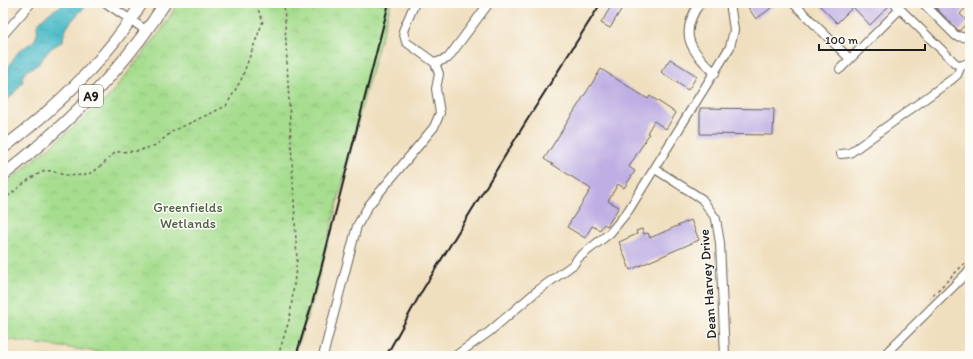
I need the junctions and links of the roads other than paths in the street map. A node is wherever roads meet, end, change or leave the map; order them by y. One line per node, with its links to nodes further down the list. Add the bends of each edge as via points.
1 (31, 3): 14 (street)
2 (106, 3): 12 (street)
3 (142, 3): 12 (highway, A9)
4 (165, 3): 13 (highway, A9)
5 (414, 3): 18 (street, via 404,31 406,42)
6 (489, 3): 18 (street, via 448,58)
7 (700, 3): 21 (street, via 690,20 688,38 691,48)
8 (730, 3): 21 (street, via 734,30 730,47)
9 (792, 3): 16 (street)
10 (923, 3): 15 (street, via 956,36)
11 (897, 6): 16 (street); 19 (street)
12 (131, 20): 13 (street); 22 (highway, A9, via 77,84)
13 (147, 31): 25 (highway, A9, via 113,74 66,121)
14 (3, 35)
15 (970, 38)
16 (850, 59): 20 (street)
17 (970, 62): 19 (street)
18 (435, 63): 27 (street, via 439,74 436,89 440,113 434,127 369,206 358,226)
19 (961, 66): 23 (street, via 951,80 850,152)
20 (840, 69)
21 (715, 73): 24 (street)
22 (3, 148)
23 (841, 154)
24 (655, 169): 28 (street, via 628,211 610,233 489,332); 29 (street, Dean Harvey Drive, via 702,200 713,213 719,234)
25 (3, 175)
26 (970, 270): 30 (street)
27 (323, 356)
28 (455, 356)
29 (725, 356)
30 (883, 356)

